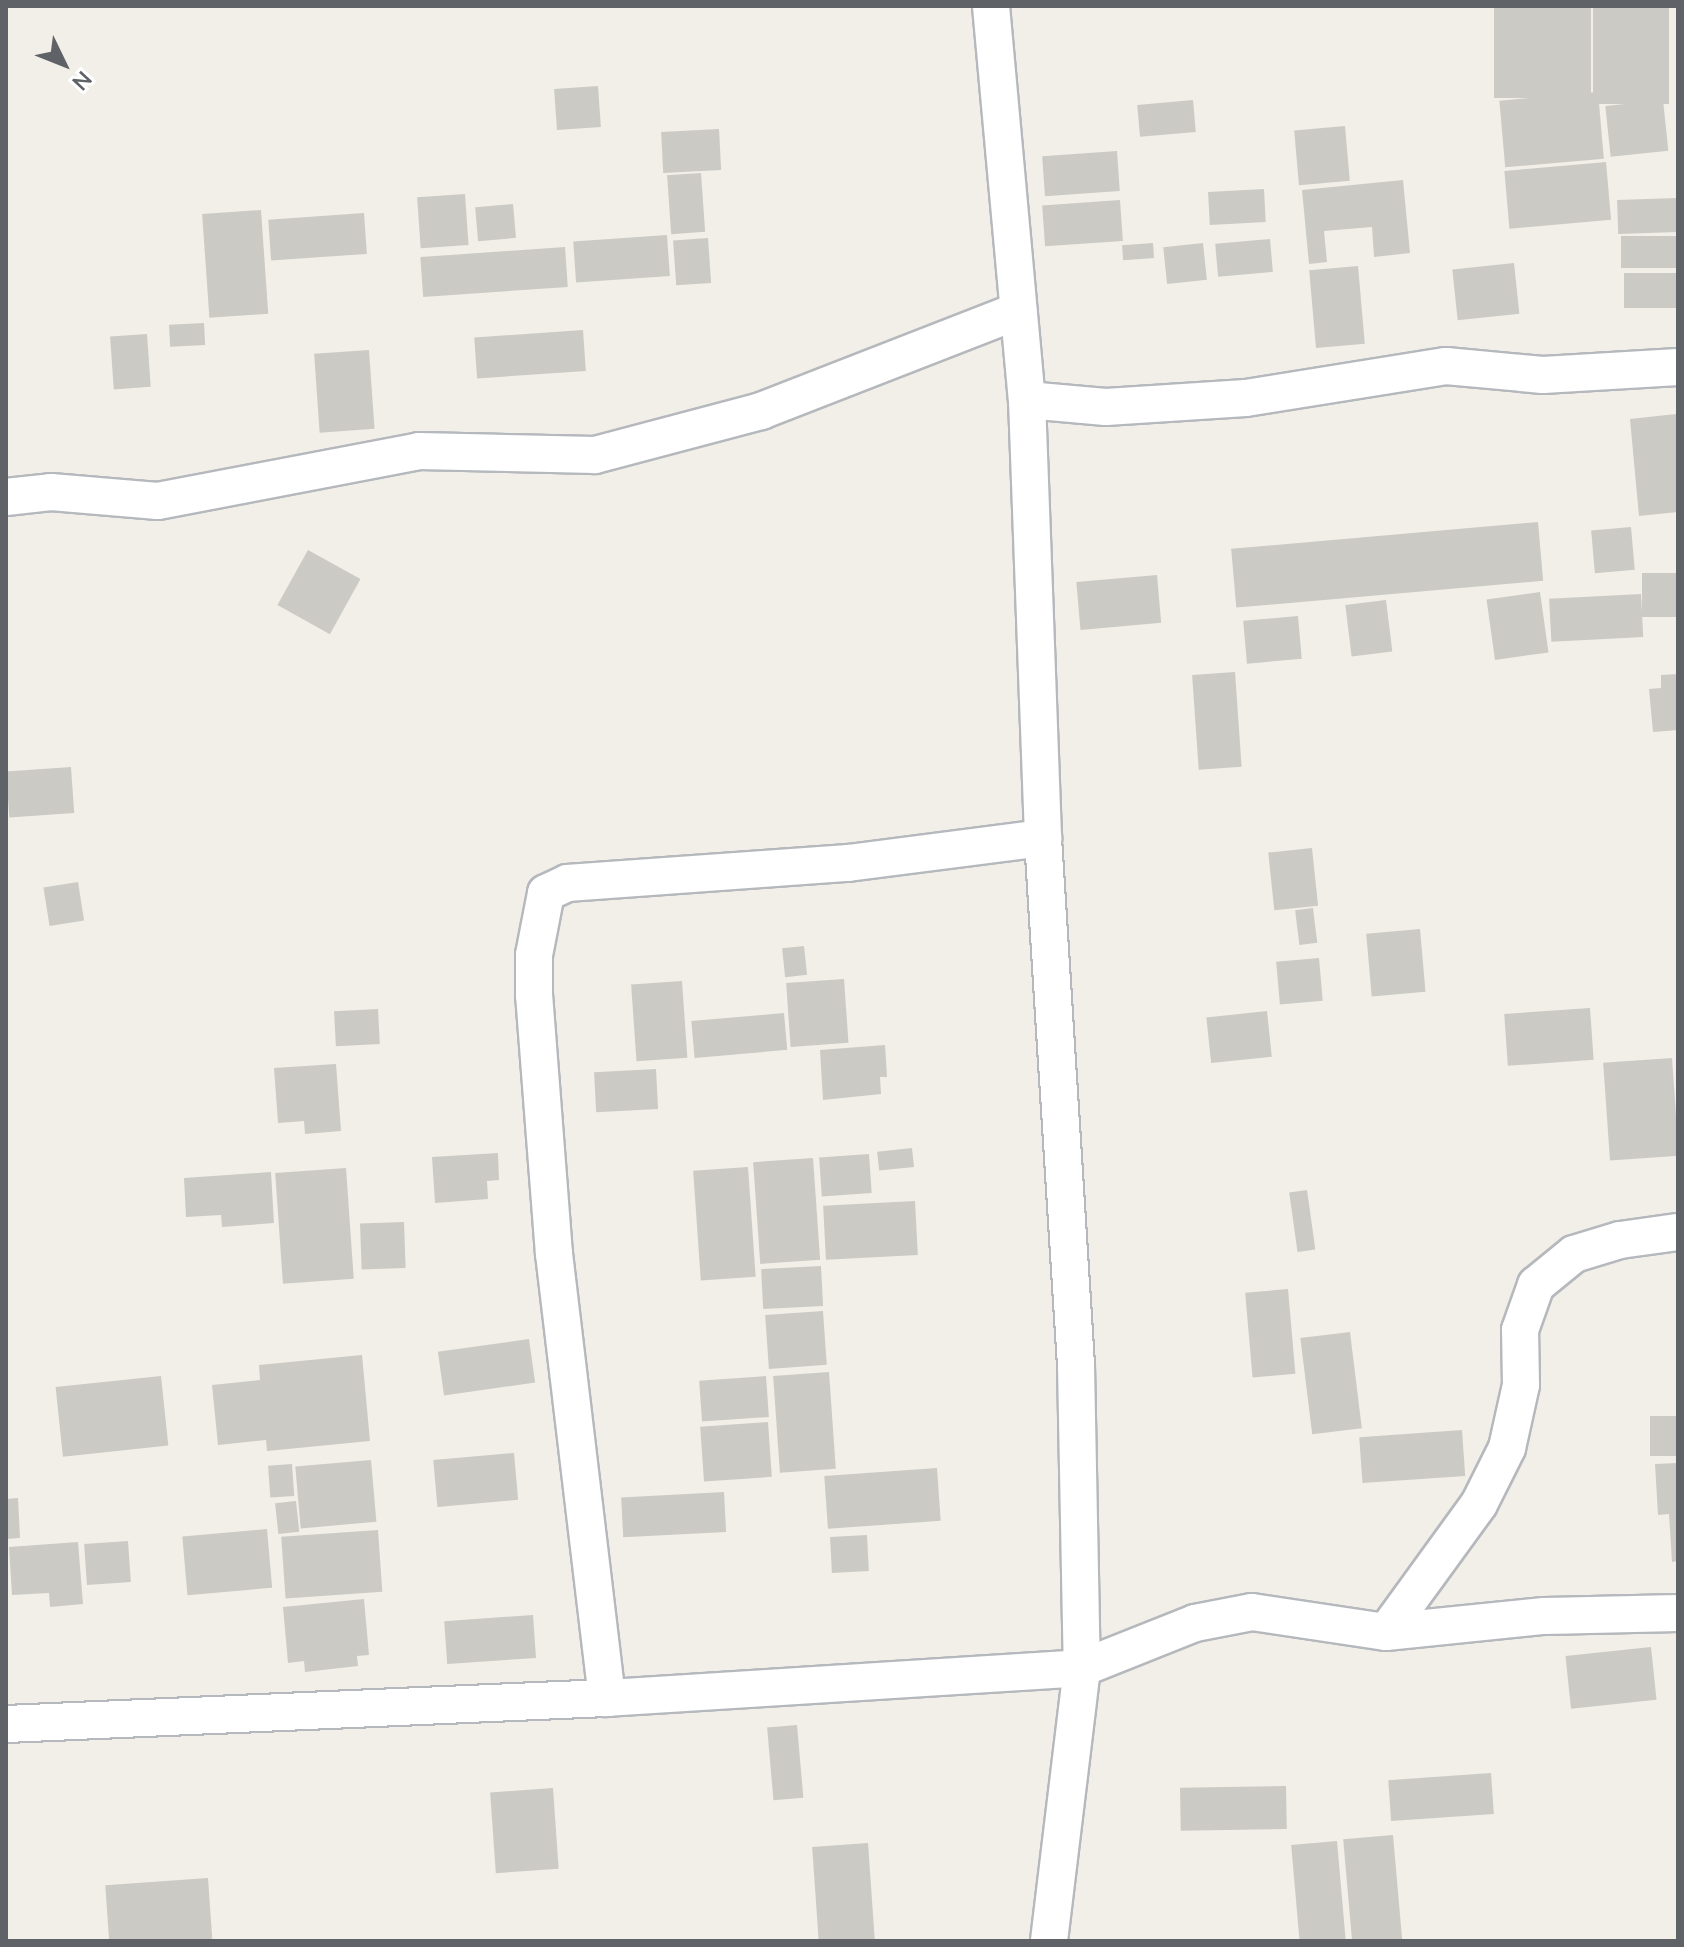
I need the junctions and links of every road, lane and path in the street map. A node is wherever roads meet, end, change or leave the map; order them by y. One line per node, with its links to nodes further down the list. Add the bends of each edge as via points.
1 (991, 6): 2 (street)
2 (1018, 311): 4 (street); 5 (street, via 761,411 595,455 419,451 158,501 51,492)
3 (1678, 367): 4 (street, via 1543,375 1446,366 1246,398 1106,407)
4 (1027, 400): 6 (street)
5 (6, 497)
6 (1043, 838): 10 (street, via 1076,1365); 11 (street, via 848,863 567,883 546,893 534,955 538,1056 554,1254)
7 (1678, 1232): 9 (street, via 1620,1240 1574,1254 1536,1285 1520,1330 1521,1385 1507,1448 1479,1504)
8 (1678, 1613): 9 (street, via 1544,1616)
9 (1386, 1632): 10 (street, via 1252,1612 1195,1623)
10 (1082, 1668): 11 (street); 13 (street)
11 (607, 1698): 12 (street)
12 (6, 1724)
13 (1049, 1941)

